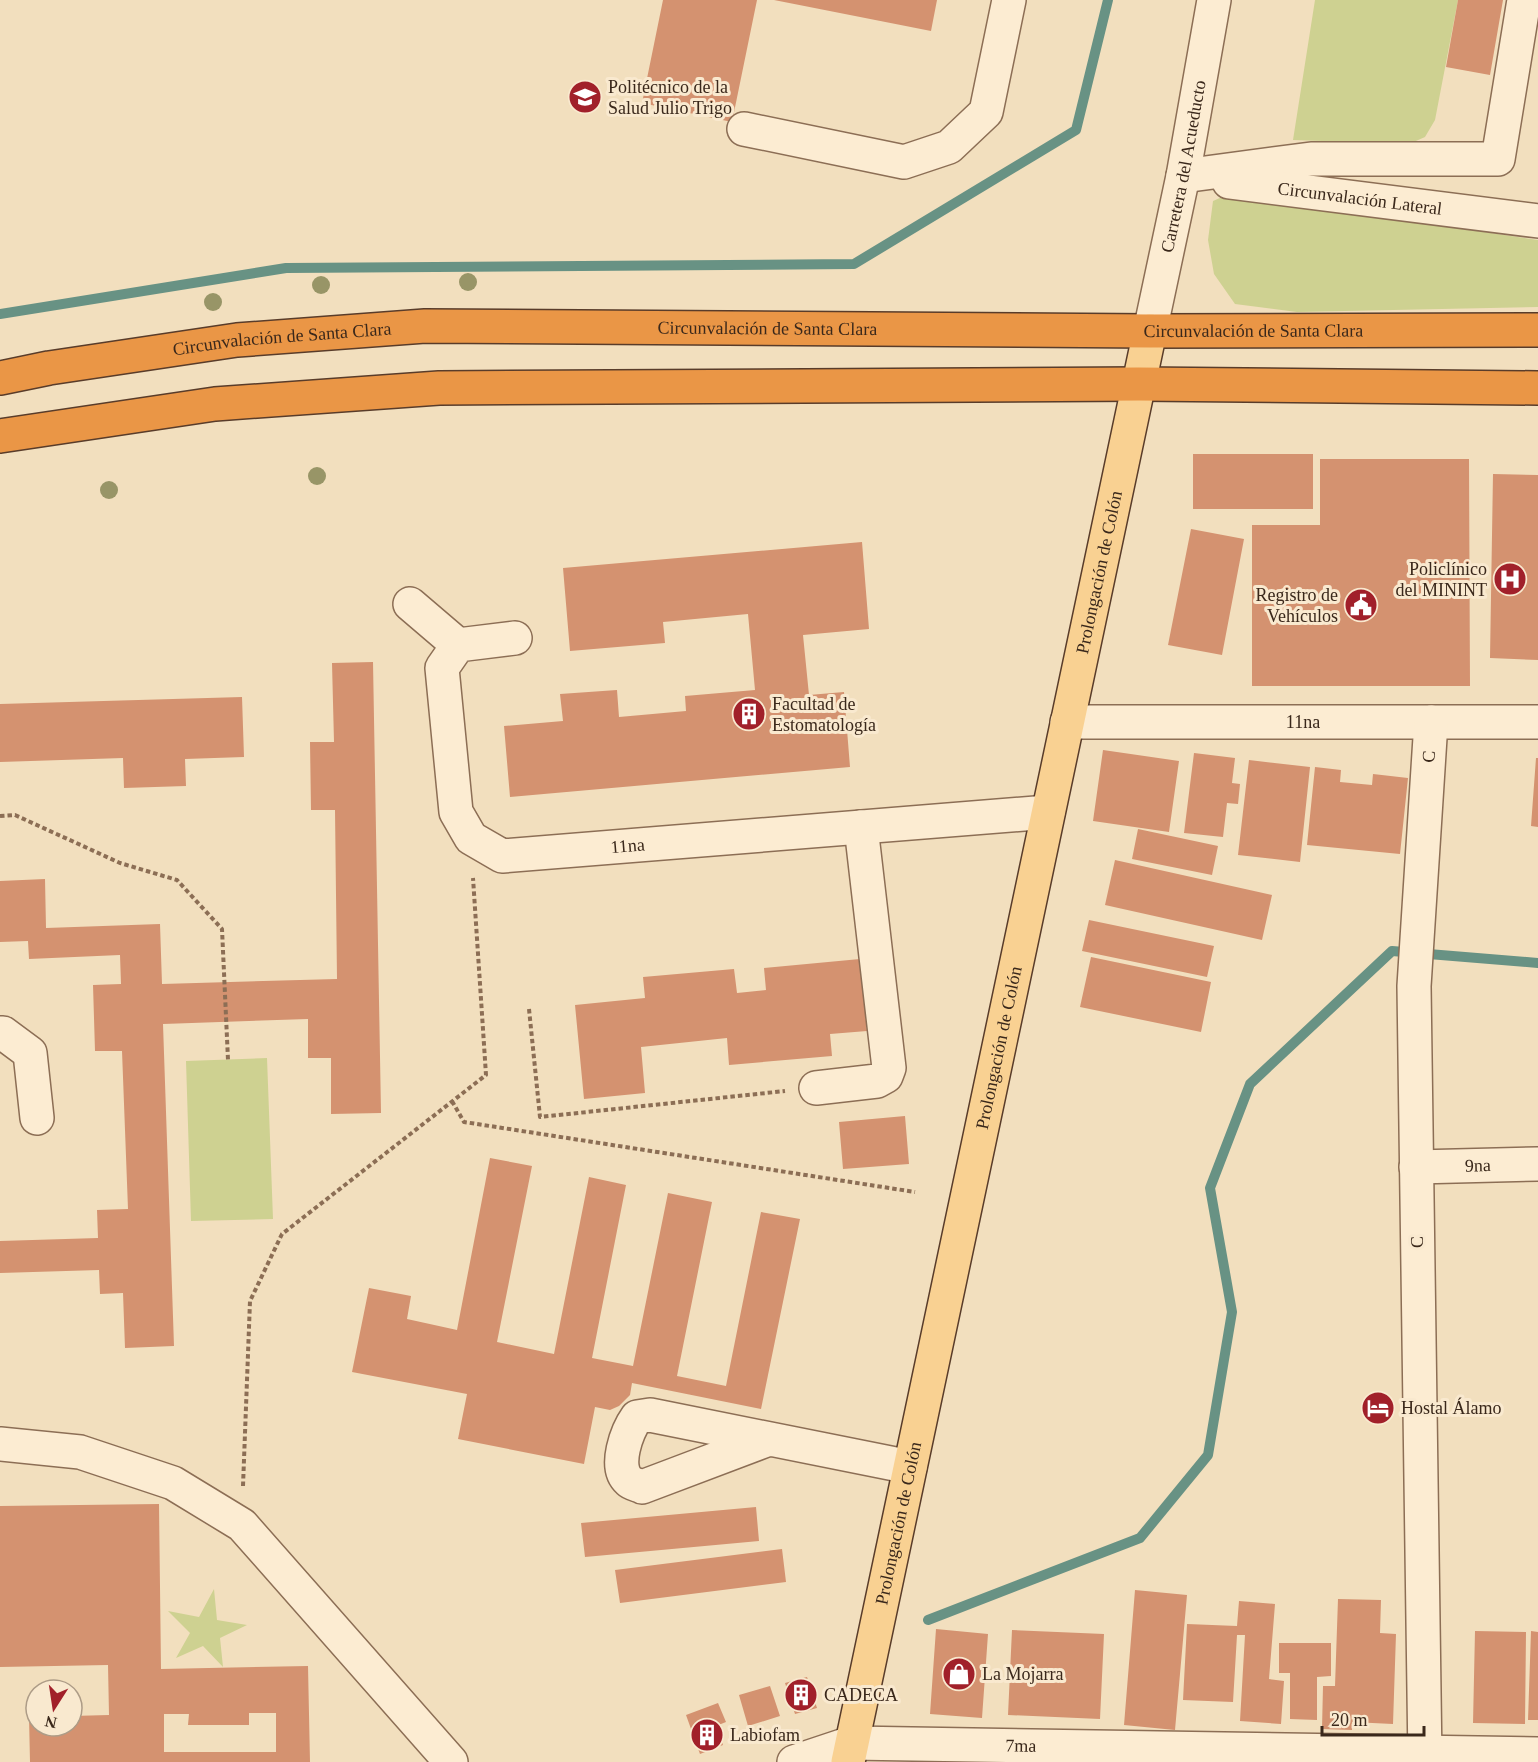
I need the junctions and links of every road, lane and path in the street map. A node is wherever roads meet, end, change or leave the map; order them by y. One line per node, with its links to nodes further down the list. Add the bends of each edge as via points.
1 (1009, 0): 4 (street, via 986,112 949,147 904,162)
2 (1214, 0): 5 (street, Carretera del Acueducto)
3 (1524, 0): 5 (street, via 1498,159 1311,159)
4 (744, 129)
5 (1183, 176): 6 (street, Circunvalación Lateral); 8 (street, Carretera del Acueducto)
6 (1538, 221)
7 (1538, 330): 8 (highway, Circunvalación de Santa Clara)
8 (1150, 332): 9 (highway, Circunvalación de Santa Clara, via 425,326 237,340); 10 (main road, Prolongación de Colón)
9 (0, 378)
10 (1139, 384): 11 (highway); 12 (highway, via 439,388 215,404); 16 (main road, Prolongación de Colón)
11 (1538, 388)
12 (0, 436)
13 (410, 604): 15 (street)
14 (515, 638): 15 (street)
15 (458, 645): 22 (street, 11na, via 442,668 456,812)
16 (1067, 722): 17 (street, 11na); 19 (main road, Prolongación de Colón)
17 (1431, 722): 18 (street, 11na); 30 (street, C, via 1415,945)
18 (1538, 722)
19 (1048, 812): 21 (street, 11na); 34 (main road, Prolongación de Colón)
20 (0, 816): 25 (path, via 15,815 120,863 177,880 222,929)
21 (861, 827): 22 (street, 11na, via 502,856); 26 (street, via 889,1068 878,1081)
22 (471, 838): 27 (path, via 486,1074)
23 (529, 1008): 26 (path, via 540,1117)
24 (0, 1033): 28 (street, via 30,1053)
25 (228, 1060)
26 (816, 1088)
27 (452, 1101): 31 (path, via 464,1122); 35 (path, via 282,1234 250,1301)
28 (37, 1118)
29 (1538, 1164): 30 (street, 9na)
30 (1416, 1167): 38 (street, C)
31 (915, 1192)
32 (769, 1439): 34 (street)
33 (0, 1444): 35 (street, via 80,1452 132,1469 173,1483)
34 (909, 1467): 36 (main road, Prolongación de Colón)
35 (242, 1525): 39 (street)
36 (850, 1753): 38 (street, 7ma); 40 (street, 7ma)
37 (1538, 1754): 38 (street, 7ma)
38 (1424, 1757)
39 (451, 1762)
40 (794, 1762)

